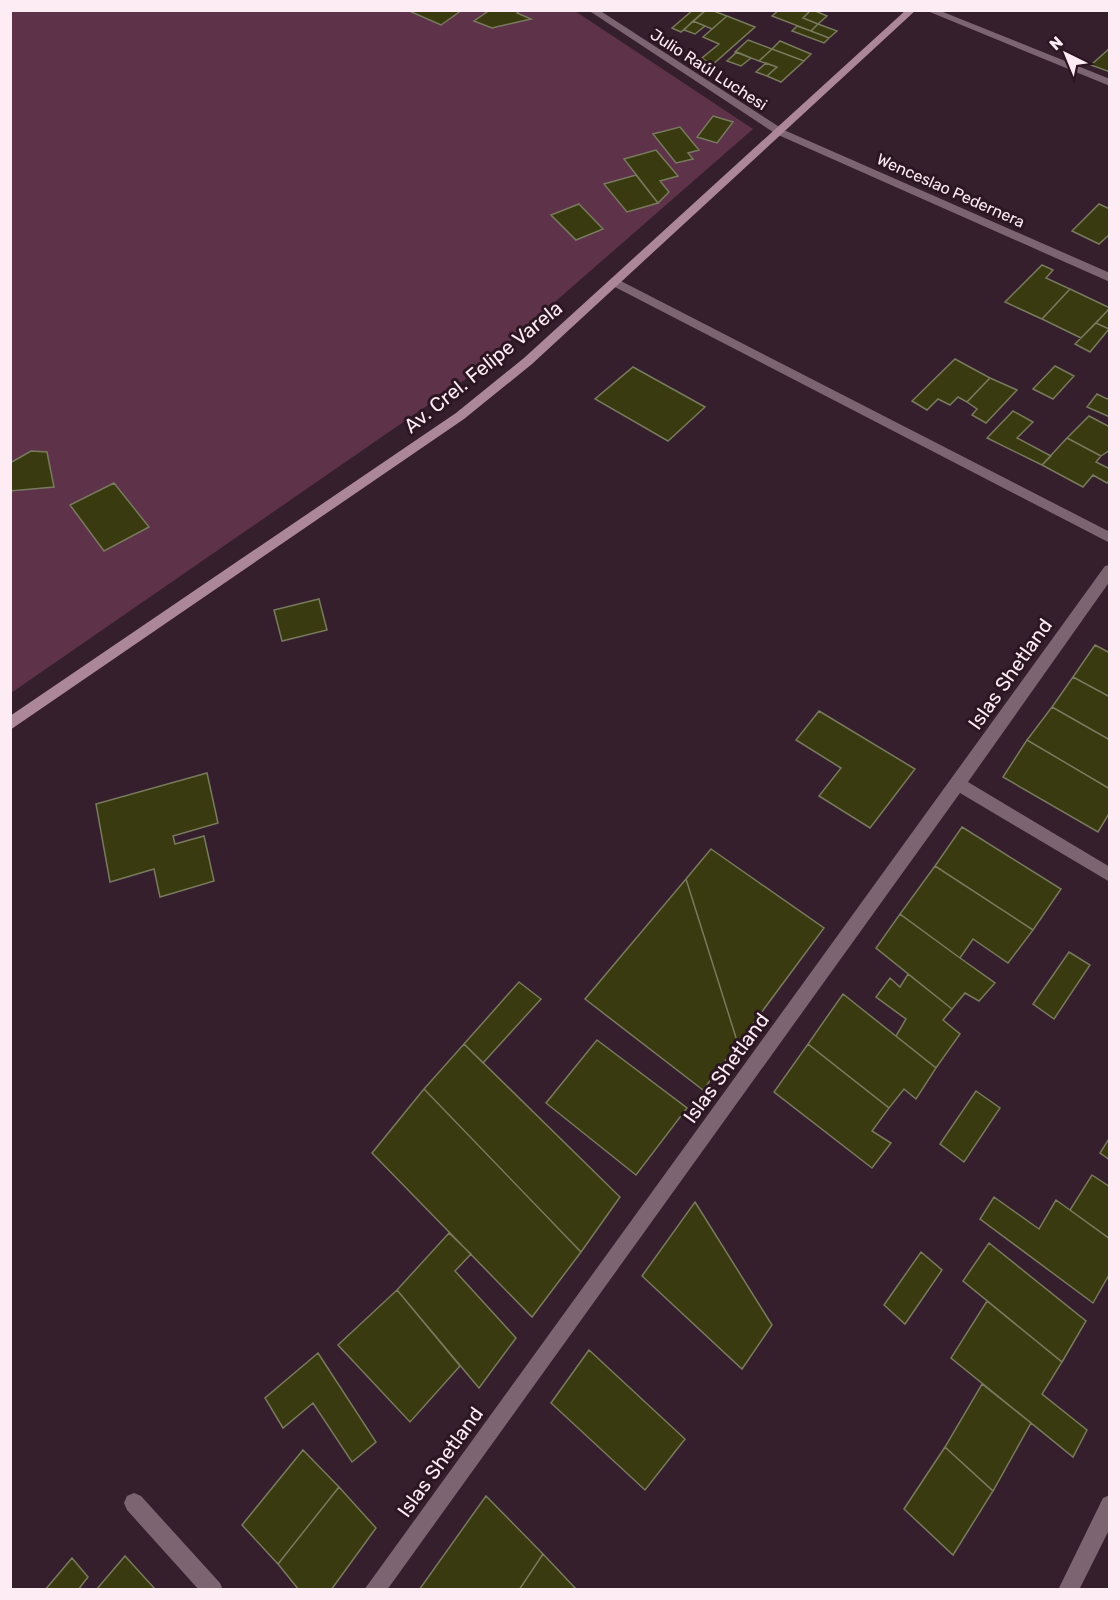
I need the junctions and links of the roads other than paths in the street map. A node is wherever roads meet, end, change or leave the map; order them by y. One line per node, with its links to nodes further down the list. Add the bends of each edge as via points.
1 (592, 10): 5 (street, Julio Raúl Luchesi)
2 (912, 10): 5 (main road, Av. Crel. Felipe Varela)
3 (929, 10): 4 (street)
4 (1110, 83)
5 (780, 132): 6 (street, Wenceslao Pedernera); 7 (main road, Av. Crel. Felipe Varela)
6 (1110, 278)
7 (615, 282): 8 (street); 10 (main road, Av. Crel. Felipe Varela, via 460,416)
8 (1110, 538)
9 (1110, 570): 11 (street, Islas Shetland)
10 (10, 724)
11 (958, 784): 12 (street); 16 (street, Islas Shetland)
12 (1110, 875)
13 (134, 1503): 15 (street)
14 (1110, 1505): 17 (street)
15 (213, 1590)
16 (374, 1590)
17 (1068, 1590)

